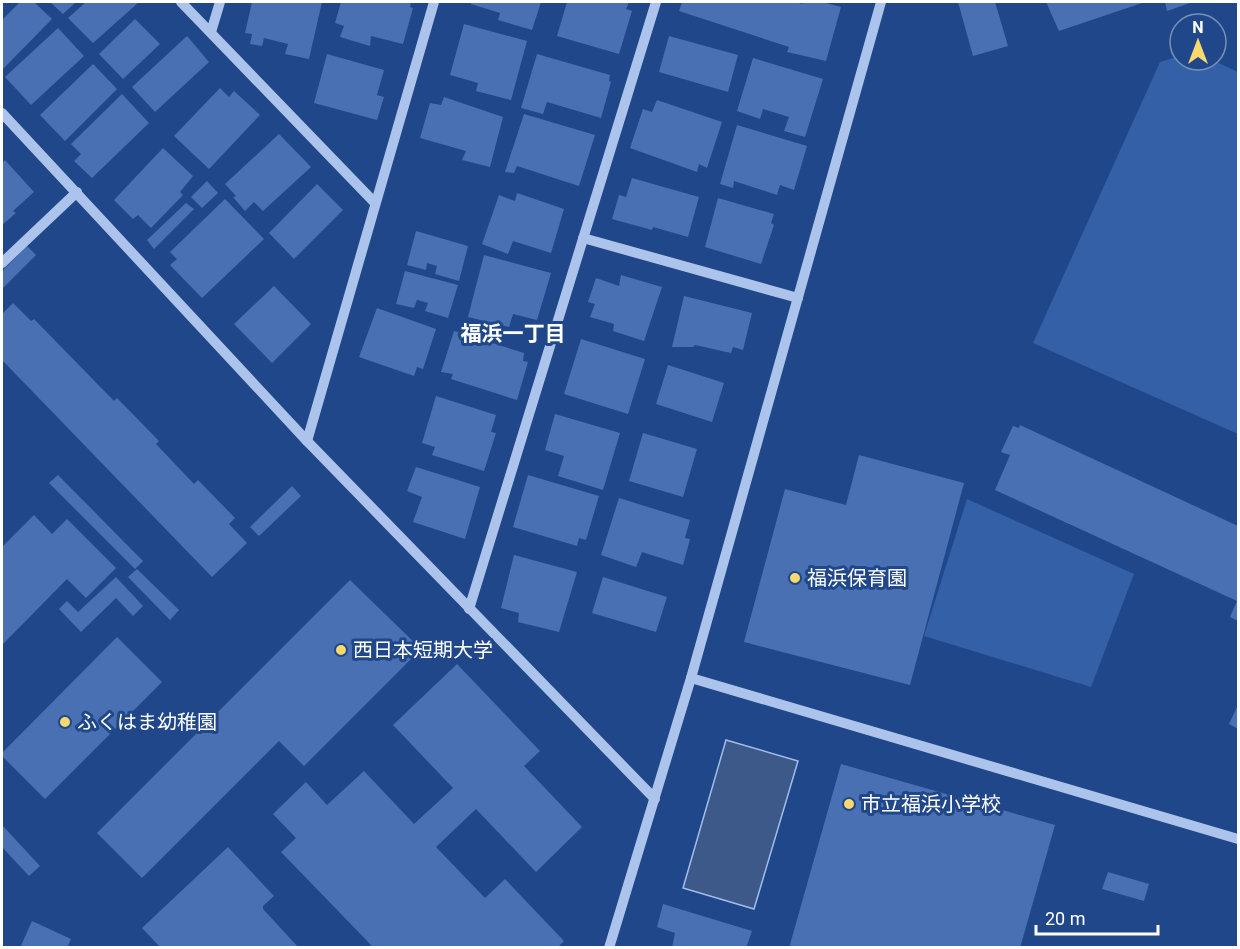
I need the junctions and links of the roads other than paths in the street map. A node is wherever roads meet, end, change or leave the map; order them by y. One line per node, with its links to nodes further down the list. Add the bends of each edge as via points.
1 (181, 2): 6 (street)
2 (220, 2): 6 (street)
3 (434, 2): 9 (street)
4 (656, 2): 10 (street)
5 (881, 2): 12 (street)
6 (211, 32): 9 (street)
7 (2, 113): 8 (street)
8 (77, 192): 11 (street); 13 (street)
9 (375, 202): 13 (street)
10 (583, 238): 12 (street); 14 (street)
11 (2, 263)
12 (798, 298): 15 (street)
13 (307, 441): 14 (street)
14 (470, 609): 16 (street)
15 (691, 678): 16 (street); 17 (street)
16 (655, 799): 18 (street)
17 (1239, 839)
18 (609, 948)

